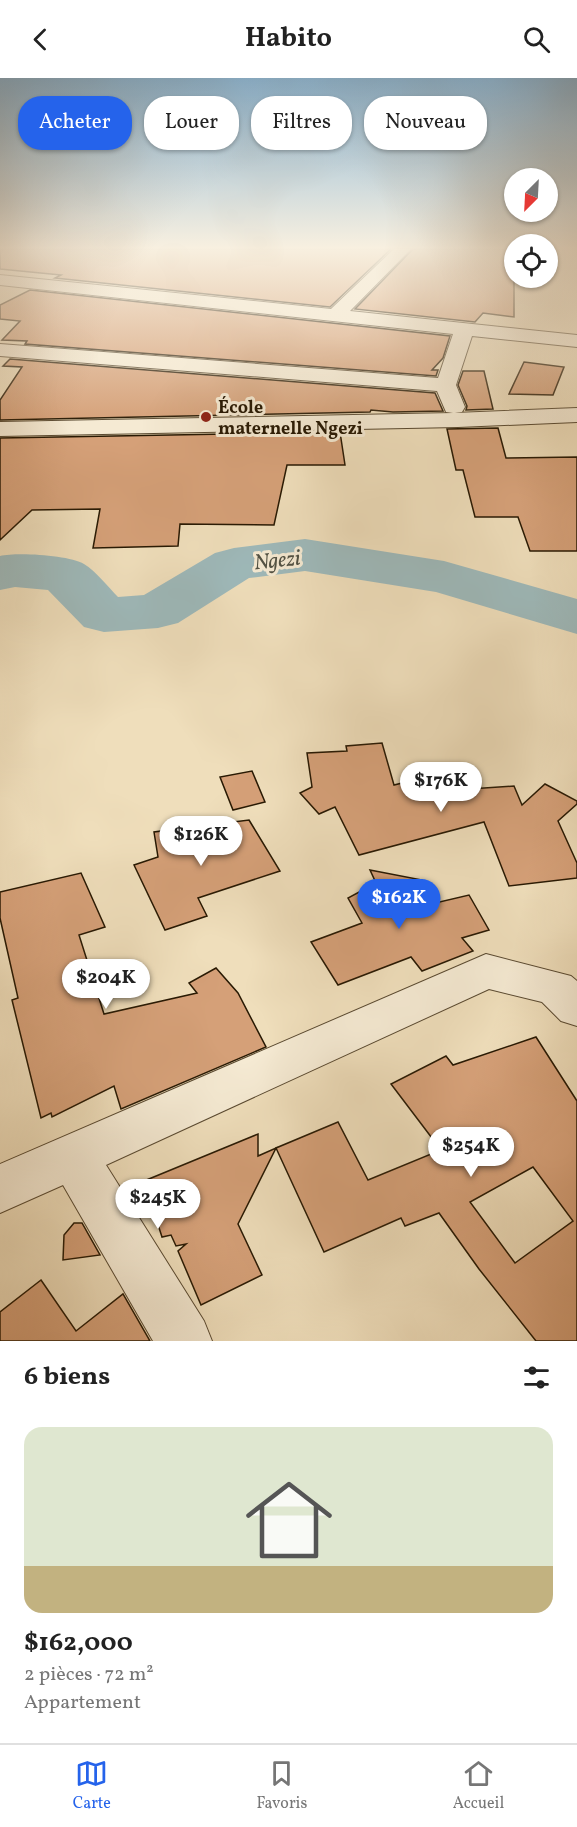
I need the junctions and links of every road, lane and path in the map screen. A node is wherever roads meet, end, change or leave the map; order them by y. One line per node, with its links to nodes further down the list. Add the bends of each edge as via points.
1 (260, 308): 3 (street)
2 (343, 308): 3 (street)
3 (335, 316): 4 (street)
4 (465, 330): 5 (street); 7 (street)
5 (577, 341)
6 (0, 350): 7 (street)
7 (446, 385): 9 (street)
8 (577, 414): 9 (street)
9 (458, 420): 10 (street)
10 (0, 429)
11 (577, 1008): 12 (street, via 556,988 486,971)
12 (73, 1157): 13 (street); 14 (street)
13 (0, 1189)
14 (184, 1341)

